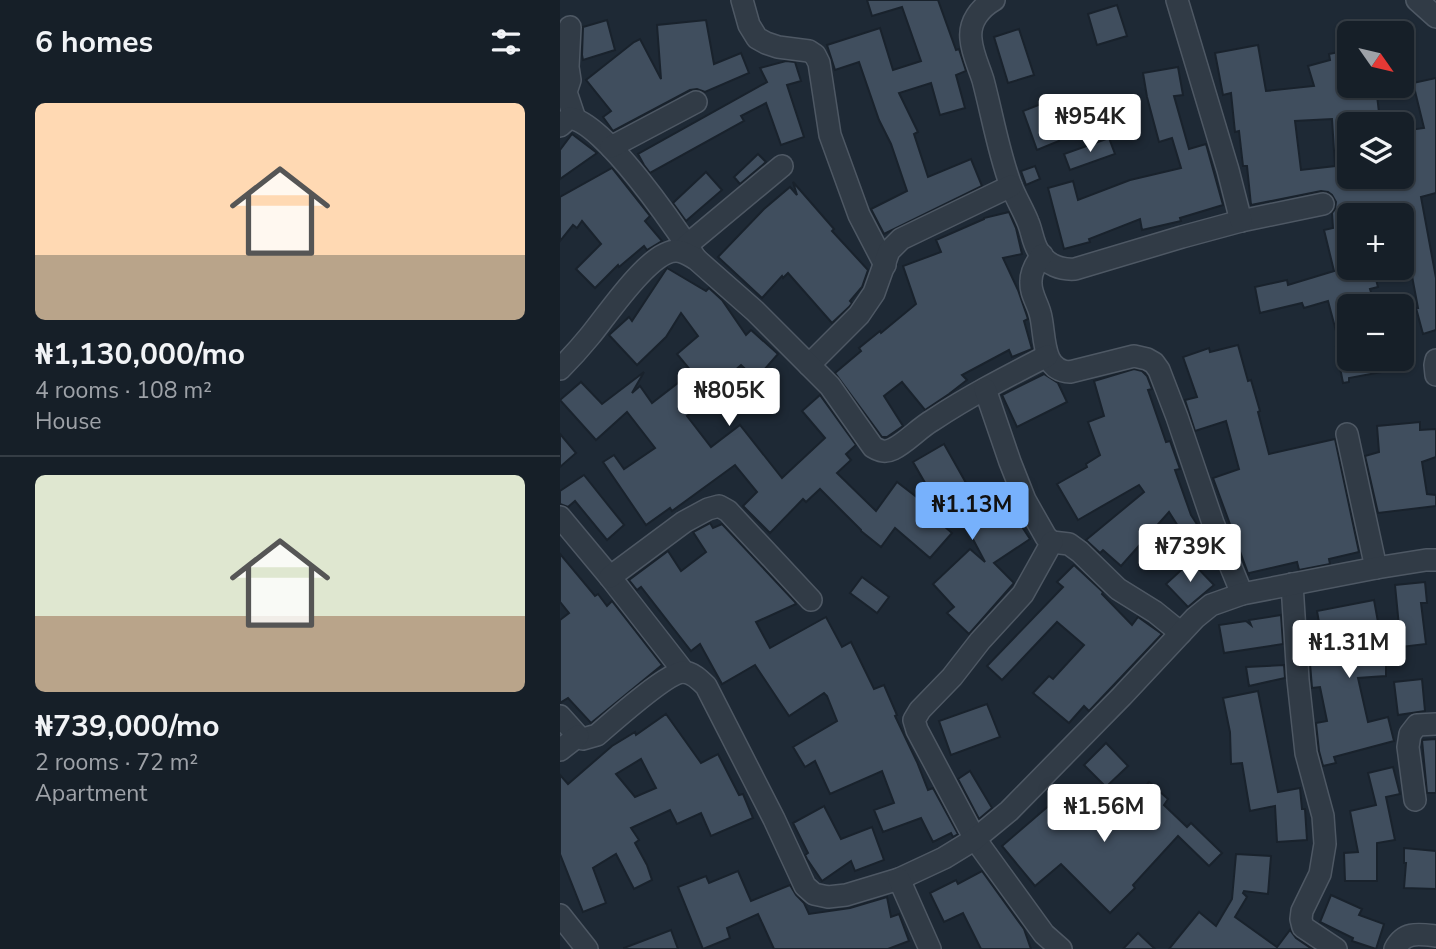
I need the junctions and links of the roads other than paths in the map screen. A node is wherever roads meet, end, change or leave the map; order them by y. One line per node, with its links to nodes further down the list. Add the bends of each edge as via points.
1 (742, 0): 16 (street, via 757,38 815,55 830,135 859,215)
2 (994, 0): 11 (street, via 977,15 971,40)
3 (1177, 0): 13 (street)
4 (1417, 0): 5 (street)
5 (1436, 17)
6 (570, 27): 8 (street)
7 (696, 102): 9 (street)
8 (567, 122): 9 (street, via 583,123)
9 (611, 146): 14 (street)
10 (782, 166): 14 (street)
11 (1011, 186): 15 (street); 16 (street, via 901,239 889,251)
12 (1323, 204): 13 (street)
13 (1241, 221): 15 (street, via 1075,269 1062,270)
14 (692, 252): 19 (street); 20 (street, via 667,253 652,263)
15 (1042, 255): 17 (street, via 1030,282)
16 (885, 265): 19 (street, via 859,315)
17 (1047, 356): 22 (street); 30 (street, via 1061,372 1134,356 1154,363)
18 (1436, 360): 21 (street)
19 (809, 365): 22 (street, via 830,386 873,447 886,452)
20 (560, 369)
21 (1436, 375)
22 (985, 389): 25 (street, via 1025,500)
23 (1347, 434): 27 (street)
24 (560, 517): 28 (street)
25 (1052, 542): 32 (street, via 1069,544 1118,589); 39 (street, via 1023,594 914,720)
26 (1436, 560): 27 (street)
27 (1376, 568): 29 (street)
28 (610, 577): 31 (street, via 684,522 719,506); 33 (street)
29 (1292, 584): 30 (street); 46 (street, via 1306,753 1323,816 1325,844 1320,874 1301,919 1303,927)
30 (1242, 594): 32 (street, via 1210,605)
31 (811, 600)
32 (1181, 633): 39 (street, via 1009,811)
33 (684, 672): 36 (street, via 669,677 597,735); 40 (street, via 706,686 805,886 828,897)
34 (560, 716): 36 (street)
35 (1436, 724): 38 (street, via 1416,725 1410,734)
36 (578, 736): 37 (street)
37 (560, 750)
38 (1415, 800)
39 (975, 839): 40 (street); 45 (street, via 1044,934)
40 (900, 879): 44 (street)
41 (560, 915): 43 (street)
42 (1436, 936): 47 (street, via 1413,934)
43 (587, 949)
44 (930, 949)
45 (1061, 949)
46 (1336, 949)
47 (1395, 949)

